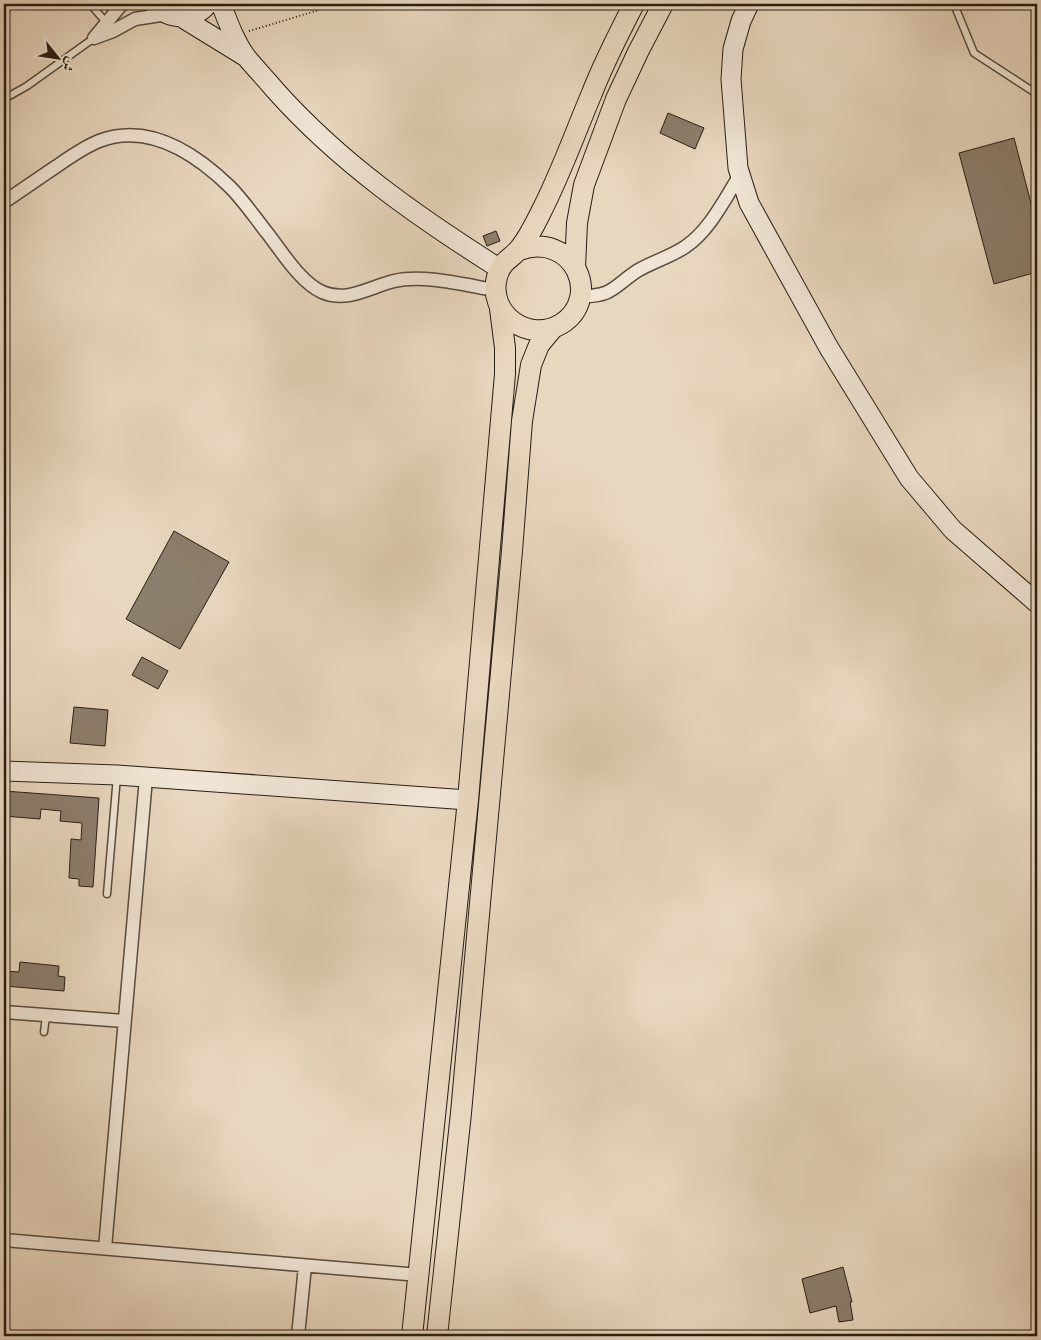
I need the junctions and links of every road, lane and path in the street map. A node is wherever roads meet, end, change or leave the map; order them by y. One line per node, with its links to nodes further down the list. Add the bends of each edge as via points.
1 (90, 4): 11 (lane)
2 (122, 4): 11 (street)
3 (208, 4): 10 (street, via 195,14)
4 (221, 4): 12 (street)
5 (339, 4): 12 (path)
6 (634, 4): 18 (main road)
7 (663, 4): 20 (main road, via 616,99 584,185)
8 (749, 4): 17 (street, via 733,49 731,78)
9 (954, 4): 15 (lane, via 974,53)
10 (168, 12): 13 (street, via 135,19); 14 (street)
11 (106, 22): 13 (street)
12 (234, 35): 14 (street)
13 (94, 38): 16 (lane)
14 (247, 58): 22 (street, via 291,108 364,175 417,215)
15 (1037, 94)
16 (4, 99)
17 (740, 175): 24 (street, via 713,218 684,247 636,272 612,291); 29 (street, via 748,203 824,340 909,478 953,530)
18 (546, 201): 20 (main road); 21 (main road)
19 (4, 202): 25 (street, via 77,152 100,141 120,136 145,136 170,143 231,188 304,279 321,292 353,295 393,281 413,279)
20 (579, 209): 23 (main road)
21 (519, 250): 22 (main road); 23 (main road, via 540,246 551,248 569,259)
22 (500, 268): 25 (main road, via 496,279)
23 (575, 268): 24 (main road)
24 (580, 296): 26 (main road, via 568,319)
25 (498, 299): 26 (main road, via 512,322 529,330); 27 (main road, via 506,348)
26 (553, 328): 28 (main road, via 534,355)
27 (505, 374): 28 (main road); 33 (main road)
28 (528, 376): 45 (main road, via 461,1113)
29 (1037, 603)
30 (4, 771): 31 (street)
31 (117, 775): 32 (street); 34 (lane)
32 (146, 778): 33 (street); 37 (street)
33 (468, 800): 42 (main road)
34 (107, 894)
35 (4, 1012): 36 (street)
36 (46, 1016): 37 (street); 38 (lane)
37 (124, 1022): 40 (street)
38 (44, 1032)
39 (4, 1240): 40 (street)
40 (104, 1248): 41 (street)
41 (305, 1266): 42 (street); 43 (street)
42 (419, 1275): 44 (main road)
43 (298, 1336)
44 (412, 1336)
45 (437, 1336)

